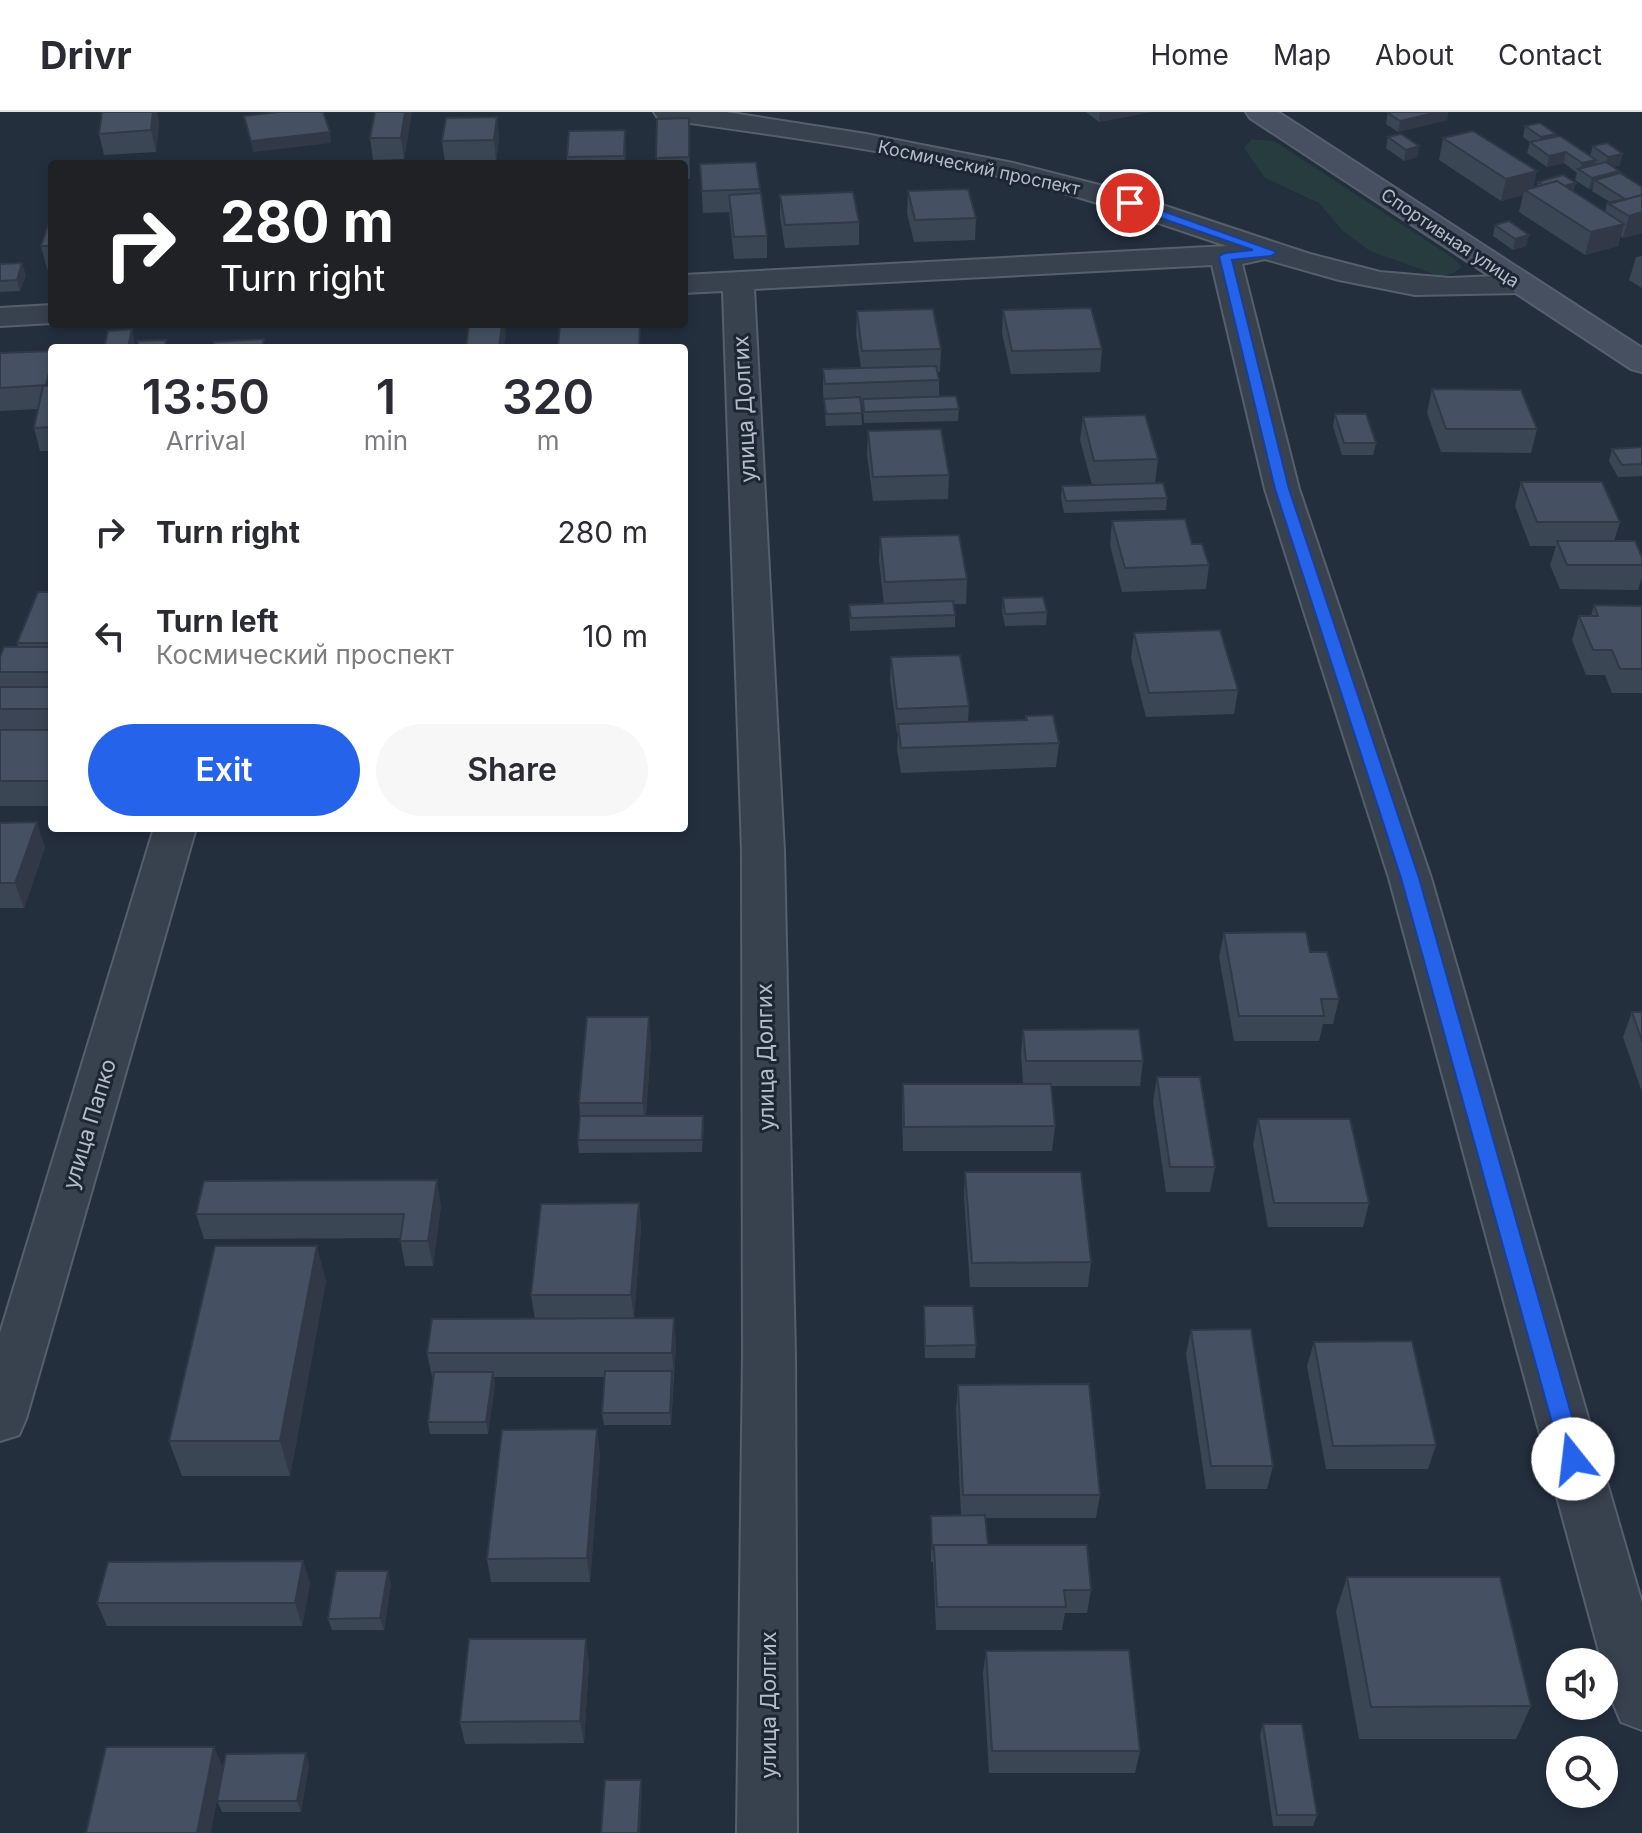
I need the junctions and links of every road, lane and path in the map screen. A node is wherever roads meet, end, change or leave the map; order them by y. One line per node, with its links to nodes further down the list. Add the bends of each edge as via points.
1 (668, 112): 3 (street, Космический проспект, via 789,129 1059,183)
2 (1260, 112): 7 (street, Спортивная улица)
3 (1271, 252): 4 (street); 7 (street, Космический проспект, via 1382,281 1440,287)
4 (1225, 256): 5 (street); 13 (street, via 1282,489 1410,878)
5 (738, 282): 6 (street); 14 (street, улица Долгих, via 763,851)
6 (688, 284)
7 (1519, 284): 10 (street, Спортивная улица)
8 (48, 314): 9 (street)
9 (0, 317)
10 (1642, 362)
11 (174, 832): 12 (street, улица Папко)
12 (0, 1419)
13 (1642, 1703)
14 (767, 1833)

